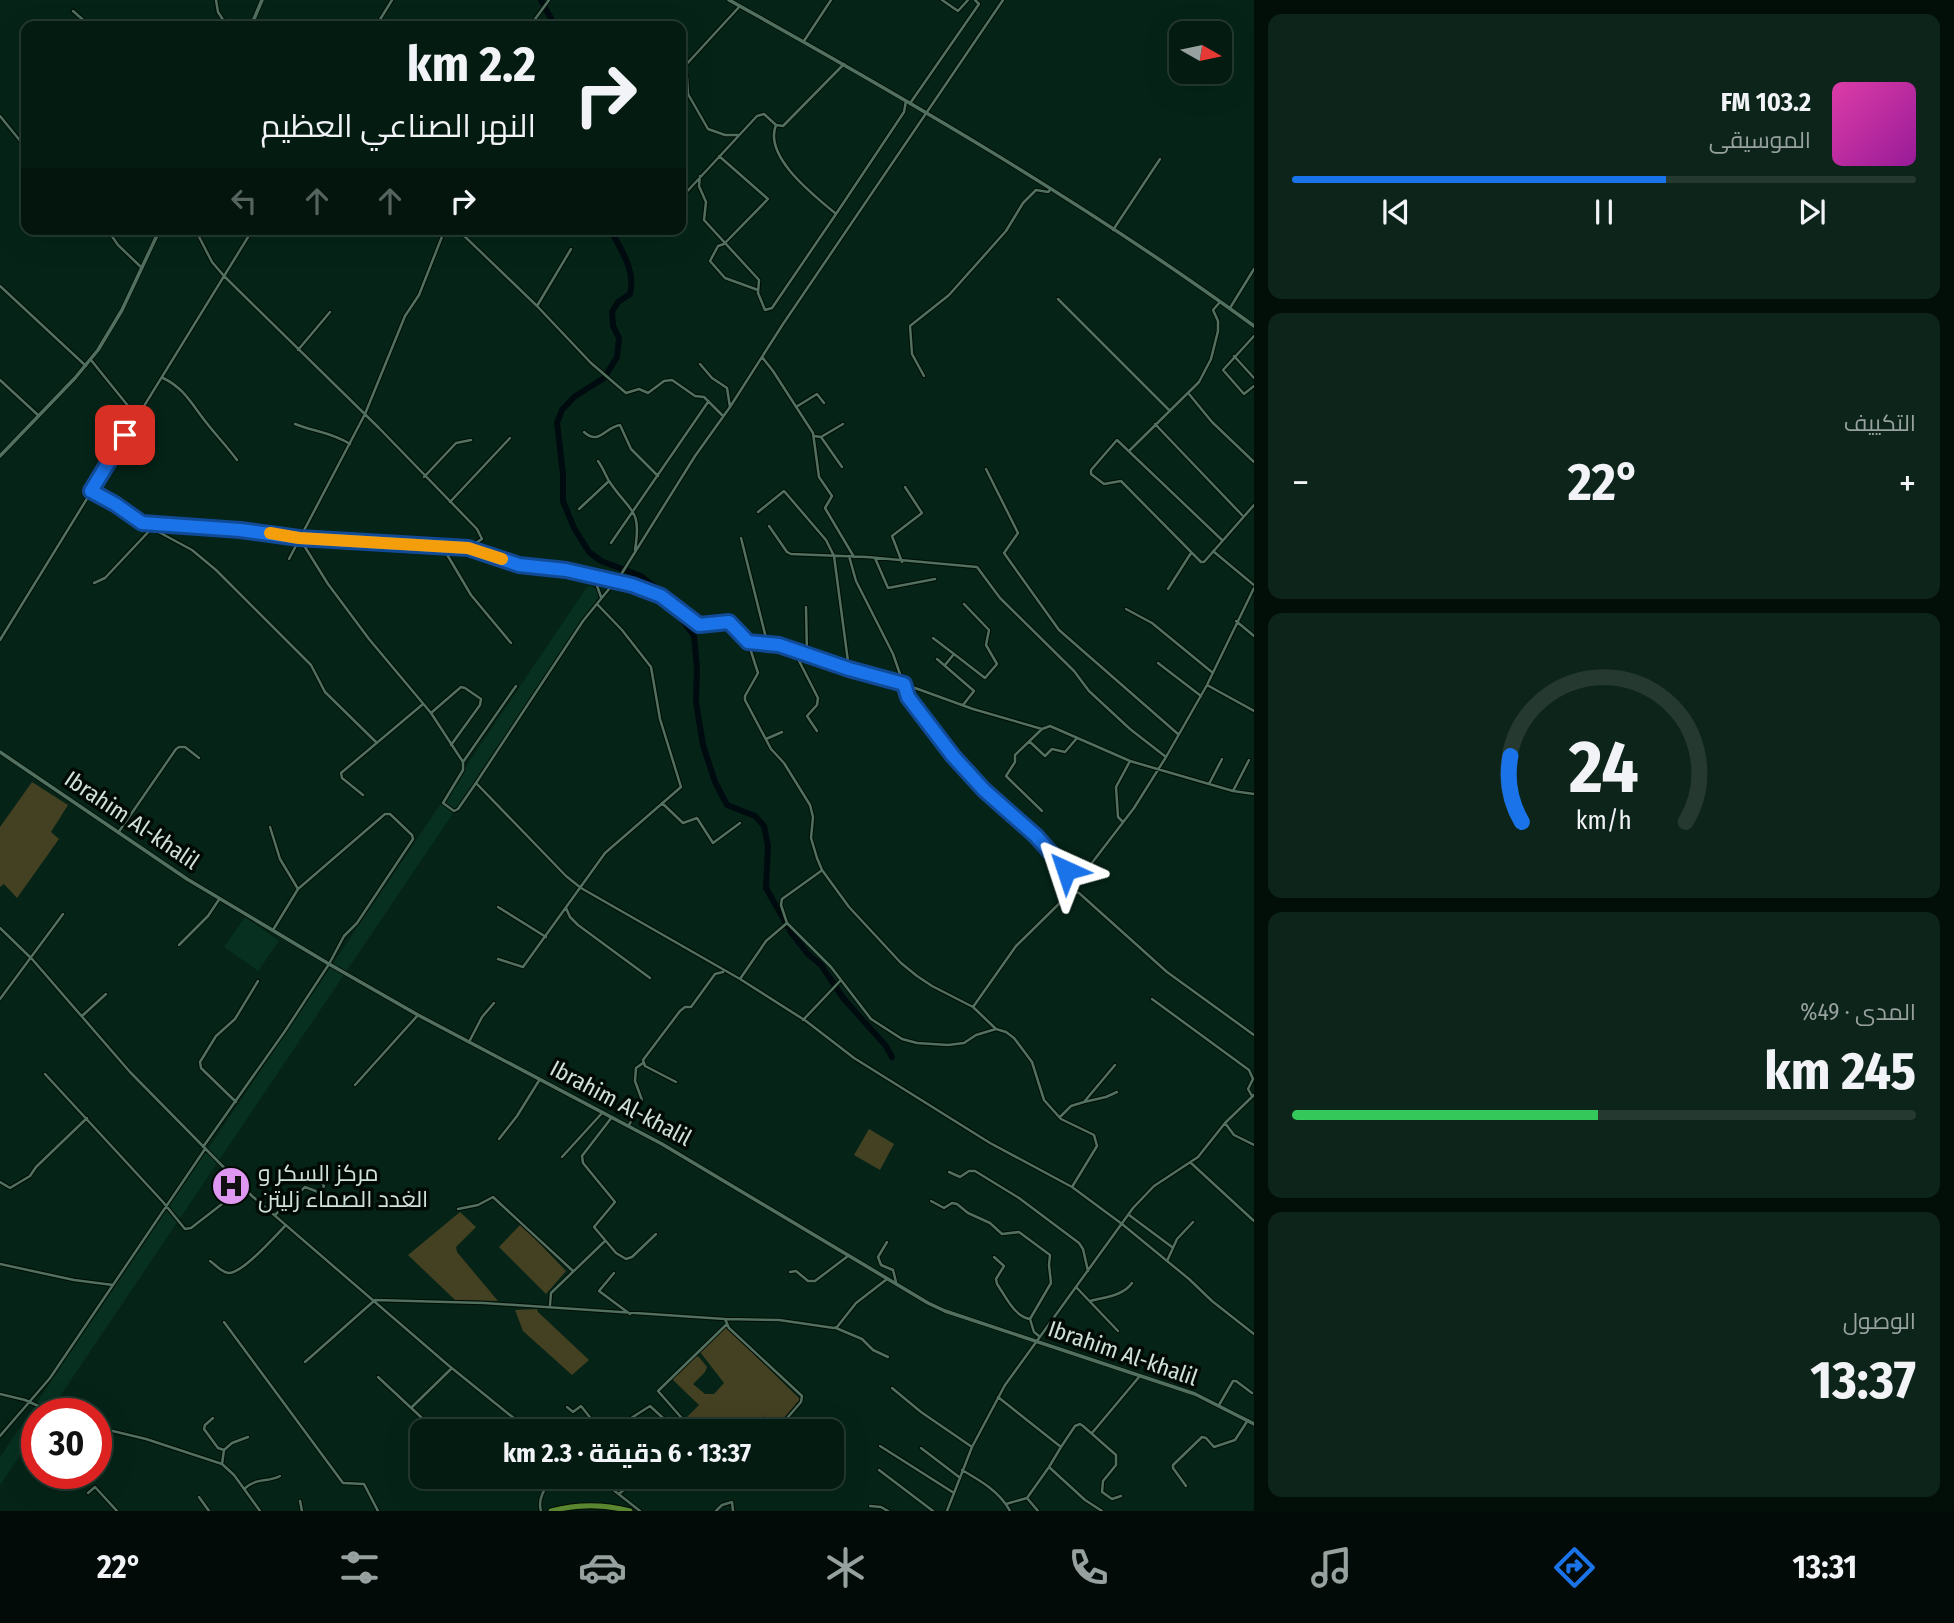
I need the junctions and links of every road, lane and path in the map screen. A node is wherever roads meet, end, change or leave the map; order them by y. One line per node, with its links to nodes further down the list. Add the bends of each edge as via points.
1 (216, 0): 15 (street)
2 (262, 0): 16 (street)
3 (392, 0): 17 (street)
4 (549, 0): 18 (street)
5 (729, 0): 12 (street)
6 (830, 0): 19 (street)
7 (942, 0): 8 (street, via 958,11)
8 (968, 0)
9 (975, 0): 11 (street)
10 (1003, 0): 24 (street)
11 (980, 2): 23 (street)
12 (740, 6): 19 (street); 21 (street)
13 (73, 11): 14 (street)
14 (84, 21)
15 (224, 21)
16 (253, 21)
17 (379, 21)
18 (534, 21)
19 (804, 41): 20 (street)
20 (844, 64): 23 (street); 26 (street, via 787,124)
21 (686, 65)
22 (686, 75): 27 (street, via 688,94 708,129)
23 (908, 101): 24 (street); 34 (street)
24 (928, 112): 32 (street); 58 (street)
25 (0, 116): 28 (street)
26 (776, 125): 27 (street, via 761,114); 34 (street, via 774,140 781,159)
27 (739, 135): 29 (street)
28 (21, 142)
29 (719, 156): 31 (street); 42 (street, via 768,199)
30 (1160, 159): 35 (street)
31 (700, 176): 33 (street); 42 (street, via 706,205 703,217)
32 (1051, 189): 35 (street); 62 (street, via 1029,195 1006,231 949,295 910,326 912,354)
33 (686, 192)
34 (836, 214): 48 (street, via 769,310 764,309)
35 (1113, 230): 50 (street)
36 (111, 235): 44 (street)
37 (157, 235): 44 (street)
38 (198, 235): 46 (street)
39 (249, 235): 46 (street)
40 (443, 235): 73 (street)
41 (463, 235): 51 (street)
42 (724, 244): 48 (street, via 759,280); 48 (street, via 710,261 724,278)
43 (571, 249): 51 (street)
44 (142, 268): 59 (street)
45 (1254, 269): 52 (street)
46 (224, 276): 56 (street); 63 (street)
47 (0, 286): 61 (street)
48 (758, 290)
49 (1058, 299): 72 (street)
50 (1220, 302): 52 (street); 67 (street, via 1213,310 1218,328 1211,359)
51 (537, 306): 68 (street, via 626,393 639,389 648,393 669,380)
52 (1230, 309): 54 (street)
53 (330, 312): 56 (street)
54 (1254, 326)
55 (1254, 336): 57 (street)
56 (298, 349): 73 (street)
57 (1234, 356): 64 (street); 66 (street, via 1224,372 1244,394)
58 (761, 357): 70 (street); 71 (street)
59 (91, 360): 61 (street); 75 (street)
60 (700, 365): 70 (street, via 727,388)
61 (86, 366): 74 (street)
62 (924, 376)
63 (163, 378): 75 (street); 88 (street, via 191,400)
64 (1254, 378)
65 (0, 380): 74 (street)
66 (1254, 386)
67 (1189, 394): 72 (street); 90 (street)
68 (709, 401): 76 (street); 93 (street)
69 (824, 403): 71 (street, via 817,394)
70 (730, 407): 76 (street)
71 (796, 407): 81 (street)
72 (1170, 411): 79 (street)
73 (365, 414): 85 (street); 94 (street)
74 (40, 416): 87 (street)
75 (137, 416): 97 (street)
76 (723, 416): 114 (street)
77 (295, 424): 85 (street, via 333,433)
78 (843, 424): 82 (street)
79 (1155, 424): 86 (street); 103 (street)
80 (584, 432): 93 (street, via 596,438 621,426 631,449)
81 (814, 436): 82 (street); 117 (street, via 819,477 832,496 825,508)
82 (821, 437): 91 (street)
83 (510, 438): 98 (street)
84 (471, 440): 94 (street, via 456,443)
85 (350, 444): 107 (street)
86 (1129, 450): 109 (street); 115 (street, via 1117,440 1091,474 1104,484 1121,481)
87 (0, 456)
88 (237, 460)
89 (598, 461): 95 (street)
90 (1254, 462)
91 (842, 467)
92 (986, 469): 158 (street, via 1018,533 1004,553 1050,620)
93 (658, 476): 101 (street)
94 (424, 477): 98 (street)
95 (610, 481): 100 (street); 101 (street)
96 (905, 487): 120 (street, via 922,514 892,536)
97 (91, 491): 104 (street); 135 (street)
98 (450, 502): 112 (street, via 481,535 481,540)
99 (1254, 505): 103 (street)
100 (579, 509)
101 (634, 511): 110 (street); 114 (street, via 638,526)
102 (758, 512): 116 (street, via 785,492)
103 (1243, 515): 109 (street)
104 (142, 523): 106 (street); 107 (street)
105 (769, 526): 116 (street, via 789,554)
106 (152, 528): 124 (street, via 105,578); 162 (street, via 216,570 311,665 326,692)
107 (299, 538): 111 (street); 119 (street); 151 (street, via 369,639)
108 (741, 538): 137 (street)
109 (1222, 540): 113 (street)
110 (611, 543)
111 (442, 546): 112 (street); 138 (street, via 471,594)
112 (468, 548): 121 (street, via 519,565)
113 (1213, 551): 115 (street, via 1201,562); 125 (street)
114 (634, 553): 123 (street)
115 (1191, 553): 126 (street)
116 (834, 556): 117 (street); 145 (street)
117 (852, 557): 118 (street); 147 (street, via 856,580)
118 (875, 558): 120 (street); 122 (street, via 888,589)
119 (289, 559)
120 (902, 562): 165 (street, via 977,566 1000,598 1089,691)
121 (593, 576): 123 (street); 127 (street)
122 (935, 579)
123 (615, 580): 127 (street); 136 (street, via 654,593 699,625 729,622)
124 (94, 583)
125 (1254, 586): 132 (street)
126 (1168, 589)
127 (601, 597): 128 (street)
128 (597, 604): 172 (street); 177 (street, via 651,670 681,787)
129 (964, 604): 140 (street, via 989,629 986,645 997,664 985,678)
130 (806, 607): 141 (street)
131 (1126, 609): 146 (street, via 1152,623)
132 (1236, 621): 133 (street); 146 (street)
133 (1254, 636)
134 (933, 638): 140 (street)
135 (0, 640)
136 (748, 642): 137 (street); 160 (street, via 758,673 745,700)
137 (766, 642): 139 (street)
138 (511, 643)
139 (794, 651): 141 (street); 156 (street, via 818,698 807,715)
140 (954, 654): 144 (street)
141 (807, 655): 145 (street)
142 (937, 659): 144 (street)
143 (1158, 663): 150 (street)
144 (945, 665): 152 (street, via 974,691)
145 (849, 669): 147 (street)
146 (1213, 673): 148 (street)
147 (904, 684): 152 (street); 184 (street, via 908,697 947,750)
148 (1207, 685): 150 (street); 153 (street)
149 (516, 686): 170 (street)
150 (1201, 695): 158 (street)
151 (424, 704): 154 (street); 162 (street)
152 (963, 706): 155 (street)
153 (1254, 711)
154 (430, 713): 163 (street); 163 (street, via 461,687 481,699)
155 (1042, 729): 159 (street, via 1049,726); 161 (street)
156 (817, 731)
157 (782, 732): 160 (street)
158 (1178, 734): 165 (street)
159 (1077, 738): 161 (street, via 1065,752 1053,749 1045,755); 168 (street)
160 (766, 739): 183 (street, via 810,805 811,838)
161 (1029, 741): 178 (street, via 1014,755 1006,776)
162 (377, 743): 175 (street, via 341,776)
163 (452, 745): 170 (street)
164 (0, 752): 182 (street, Ibrahim Al-khalil)
165 (1166, 757): 171 (street)
166 (200, 758): 182 (street, via 179,747)
167 (1222, 760): 173 (street)
168 (1130, 761): 171 (street); 179 (street, via 1116,787 1118,817)
169 (1249, 761): 174 (street)
170 (463, 762): 172 (street, via 463,770 443,803 458,809)
171 (1157, 769): 173 (street); 179 (street)
172 (476, 783): 185 (street)
173 (1209, 784): 174 (street)
174 (1233, 791): 176 (street)
175 (363, 794)
176 (1254, 794)
177 (662, 803): 180 (street, via 683,823 696,818 713,843); 185 (street, via 605,853)
178 (1042, 811)
179 (1123, 822): 184 (street)
180 (740, 823)
181 (270, 827): 186 (street, via 280,859)
182 (118, 833): 188 (street, Ibrahim Al-khalil)
183 (822, 870): 192 (street, via 782,898); 209 (street, via 901,963)
184 (1075, 880): 187 (street)
185 (581, 888): 190 (street); 200 (street)
186 (298, 889): 194 (street); 199 (street, via 384,814 390,814 412,835)
187 (1072, 891): 209 (street, via 1016,946); 214 (street, via 1167,972)
188 (220, 898): 194 (street, Ibrahim Al-khalil); 196 (street)
189 (498, 907): 195 (street)
190 (566, 908): 195 (street); 201 (street, via 578,925)
191 (63, 914): 197 (street)
192 (787, 923): 202 (street, via 773,933); 203 (street)
193 (0, 929): 197 (street)
194 (273, 930): 199 (street, Ibrahim Al-khalil)
195 (546, 937): 198 (street, via 523,967)
196 (179, 945)
197 (32, 959): 206 (street); 211 (street)
198 (498, 959)
199 (329, 964): 210 (street, Ibrahim Al-khalil); 224 (street)
200 (726, 972): 202 (street); 216 (street, via 715,974 691,1007 680,1011)
201 (650, 978)
202 (740, 979): 212 (street)
203 (841, 980): 212 (street); 213 (street, via 871,1019 910,1041 960,1044)
204 (258, 981): 224 (street, via 200,1062)
205 (106, 994): 211 (street)
206 (0, 999)
207 (1152, 999): 223 (street, via 1249,1070 1248,1089)
208 (494, 1003): 215 (street)
209 (973, 1007): 213 (street)
210 (418, 1015): 215 (street, Ibrahim Al-khalil); 221 (street)
211 (82, 1016): 234 (street)
212 (803, 1020): 241 (street, via 894,1084)
213 (996, 1029): 228 (street, via 1006,1032 1025,1051 1037,1072 1044,1100)
214 (1254, 1034)
215 (469, 1042): 219 (street, Ibrahim Al-khalil)
216 (643, 1063): 220 (street); 231 (street, via 636,1068 635,1081 642,1100)
217 (1115, 1065): 225 (street)
218 (46, 1074): 229 (street)
219 (540, 1079): 226 (street, Ibrahim Al-khalil); 232 (street)
220 (676, 1082)
221 (355, 1085)
222 (1117, 1092): 225 (street)
223 (1253, 1096): 230 (street)
224 (236, 1102): 234 (street)
225 (1084, 1102): 228 (street)
226 (603, 1112): 227 (street, Ibrahim Al-khalil); 235 (street)
227 (612, 1117): 231 (street, Ibrahim Al-khalil); 252 (street, via 581,1158 615,1202 593,1226)
228 (1060, 1117): 241 (street, via 1097,1140)
229 (87, 1118): 239 (street, via 28,1178 10,1188); 243 (street)
230 (1225, 1123): 233 (street, via 1234,1135); 236 (street)
231 (628, 1126): 255 (street, Ibrahim Al-khalil)
232 (499, 1139)
233 (1254, 1145)
234 (204, 1148): 240 (street); 243 (street)
235 (562, 1157)
236 (1191, 1163): 245 (street, via 1154,1186); 247 (street)
237 (949, 1172): 261 (street, via 960,1177 975,1171 1037,1211 1081,1245)
238 (320, 1181): 246 (street, via 324,1186 321,1193 305,1187)
239 (0, 1182)
240 (244, 1187): 243 (street, via 188,1230); 246 (street)
241 (1072, 1187): 249 (street)
242 (931, 1201): 273 (street, via 944,1208 957,1204 1002,1234 1019,1232 1050,1255 1051,1283)
243 (166, 1205): 266 (street)
244 (458, 1209): 260 (street, via 494,1197)
245 (1129, 1214): 249 (street); 254 (street)
246 (275, 1216): 250 (street)
247 (1254, 1221)
248 (1193, 1222): 254 (street)
249 (1122, 1224): 258 (street); 261 (street)
250 (286, 1225): 257 (street, via 233,1273); 269 (street)
251 (656, 1234): 252 (street, via 629,1259)
252 (605, 1241): 260 (street)
253 (887, 1242): 267 (street, via 878,1258 881,1265 893,1270)
254 (1172, 1247): 258 (street)
255 (848, 1256): 262 (street, via 815,1281); 264 (street, Ibrahim Al-khalil)
256 (994, 1257): 273 (street, via 1004,1266 997,1284 1013,1308)
257 (211, 1261)
258 (1167, 1261): 278 (street)
259 (0, 1264): 266 (street)
260 (573, 1271): 271 (street, via 551,1293)
261 (1088, 1271): 268 (street)
262 (790, 1272)
263 (614, 1273): 272 (street, via 599,1291)
264 (887, 1279): 267 (street, Ibrahim Al-khalil); 276 (street, via 856,1303)
265 (1132, 1283): 270 (street, via 1127,1290)
266 (113, 1285): 290 (street)
267 (897, 1285): 280 (street, Ibrahim Al-khalil, via 945,1311)
268 (1076, 1287): 270 (street); 279 (street)
269 (375, 1300): 271 (street); 282 (street); 283 (street)
270 (1090, 1301): 277 (street)
271 (550, 1307): 272 (street)
272 (630, 1314): 275 (street)
273 (1030, 1319): 279 (street)
274 (224, 1322): 341 (street, via 343,1483 364,1484)
275 (726, 1322): 276 (street, via 779,1320); 302 (street, via 658,1391); 303 (street, via 802,1396)
276 (836, 1328): 281 (street)
277 (1118, 1331)
278 (1254, 1334)
279 (1040, 1336): 280 (street)
280 (1035, 1342): 284 (street, Ibrahim Al-khalil); 289 (street)
281 (888, 1357)
282 (305, 1362)
283 (452, 1368): 294 (street); 298 (street)
284 (1140, 1376): 292 (street, Ibrahim Al-khalil); 307 (street)
285 (378, 1377): 294 (street)
286 (892, 1388): 311 (street)
287 (1252, 1393): 292 (street, via 1233,1381)
288 (0, 1394): 291 (street)
289 (998, 1397): 311 (street); 312 (street)
290 (34, 1398)
291 (21, 1400)
292 (1219, 1405): 304 (street, Ibrahim Al-khalil)
293 (567, 1407): 299 (street, via 573,1412 581,1406)
294 (411, 1409): 297 (street)
295 (21, 1412): 308 (street)
296 (213, 1418): 314 (street, via 204,1429)
297 (422, 1419)
298 (515, 1419)
299 (591, 1419)
300 (630, 1419): 301 (street, via 650,1406)
301 (664, 1419)
302 (683, 1419)
303 (786, 1419)
304 (1248, 1420): 305 (street, Ibrahim Al-khalil); 321 (street, via 1235,1440 1214,1447 1202,1437 1173,1465)
305 (1254, 1424)
306 (112, 1431): 315 (street)
307 (1092, 1433): 312 (street, via 1077,1424); 329 (street, via 1117,1461 1103,1481 1102,1492 1112,1499)
308 (0, 1436)
309 (248, 1437): 314 (street)
310 (880, 1446): 328 (street)
311 (972, 1447): 318 (street)
312 (1061, 1447): 316 (street)
313 (921, 1448): 320 (street)
314 (224, 1450): 315 (street)
315 (222, 1464): 322 (street)
316 (1049, 1467): 331 (street); 352 (street)
317 (879, 1469): 348 (street)
318 (962, 1470): 320 (street); 333 (street)
319 (280, 1476): 322 (street, via 261,1479)
320 (960, 1477): 328 (street)
321 (1186, 1486)
322 (244, 1489): 339 (street)
323 (545, 1489): 342 (street)
324 (614, 1489): 327 (street)
325 (625, 1489): 327 (street)
326 (88, 1493): 337 (street, via 95,1487)
327 (620, 1493): 344 (street)
328 (954, 1493): 349 (street)
329 (1121, 1496)
330 (199, 1497): 338 (street)
331 (1027, 1499): 333 (street); 351 (street)
332 (300, 1501): 340 (street)
333 (1006, 1504): 350 (street)
334 (870, 1507): 347 (street)
335 (616, 1509): 336 (highway, via 583,1506); 343 (highway)
336 (556, 1510)
337 (117, 1511)
338 (209, 1511)
339 (260, 1511)
340 (302, 1511)
341 (378, 1511)
342 (541, 1511)
343 (630, 1511)
344 (640, 1511)
345 (716, 1511): 346 (street, via 732,1502)
346 (733, 1511)
347 (888, 1511)
348 (933, 1511)
349 (947, 1511)
350 (1010, 1511)
351 (1038, 1511)
352 (1102, 1511)

